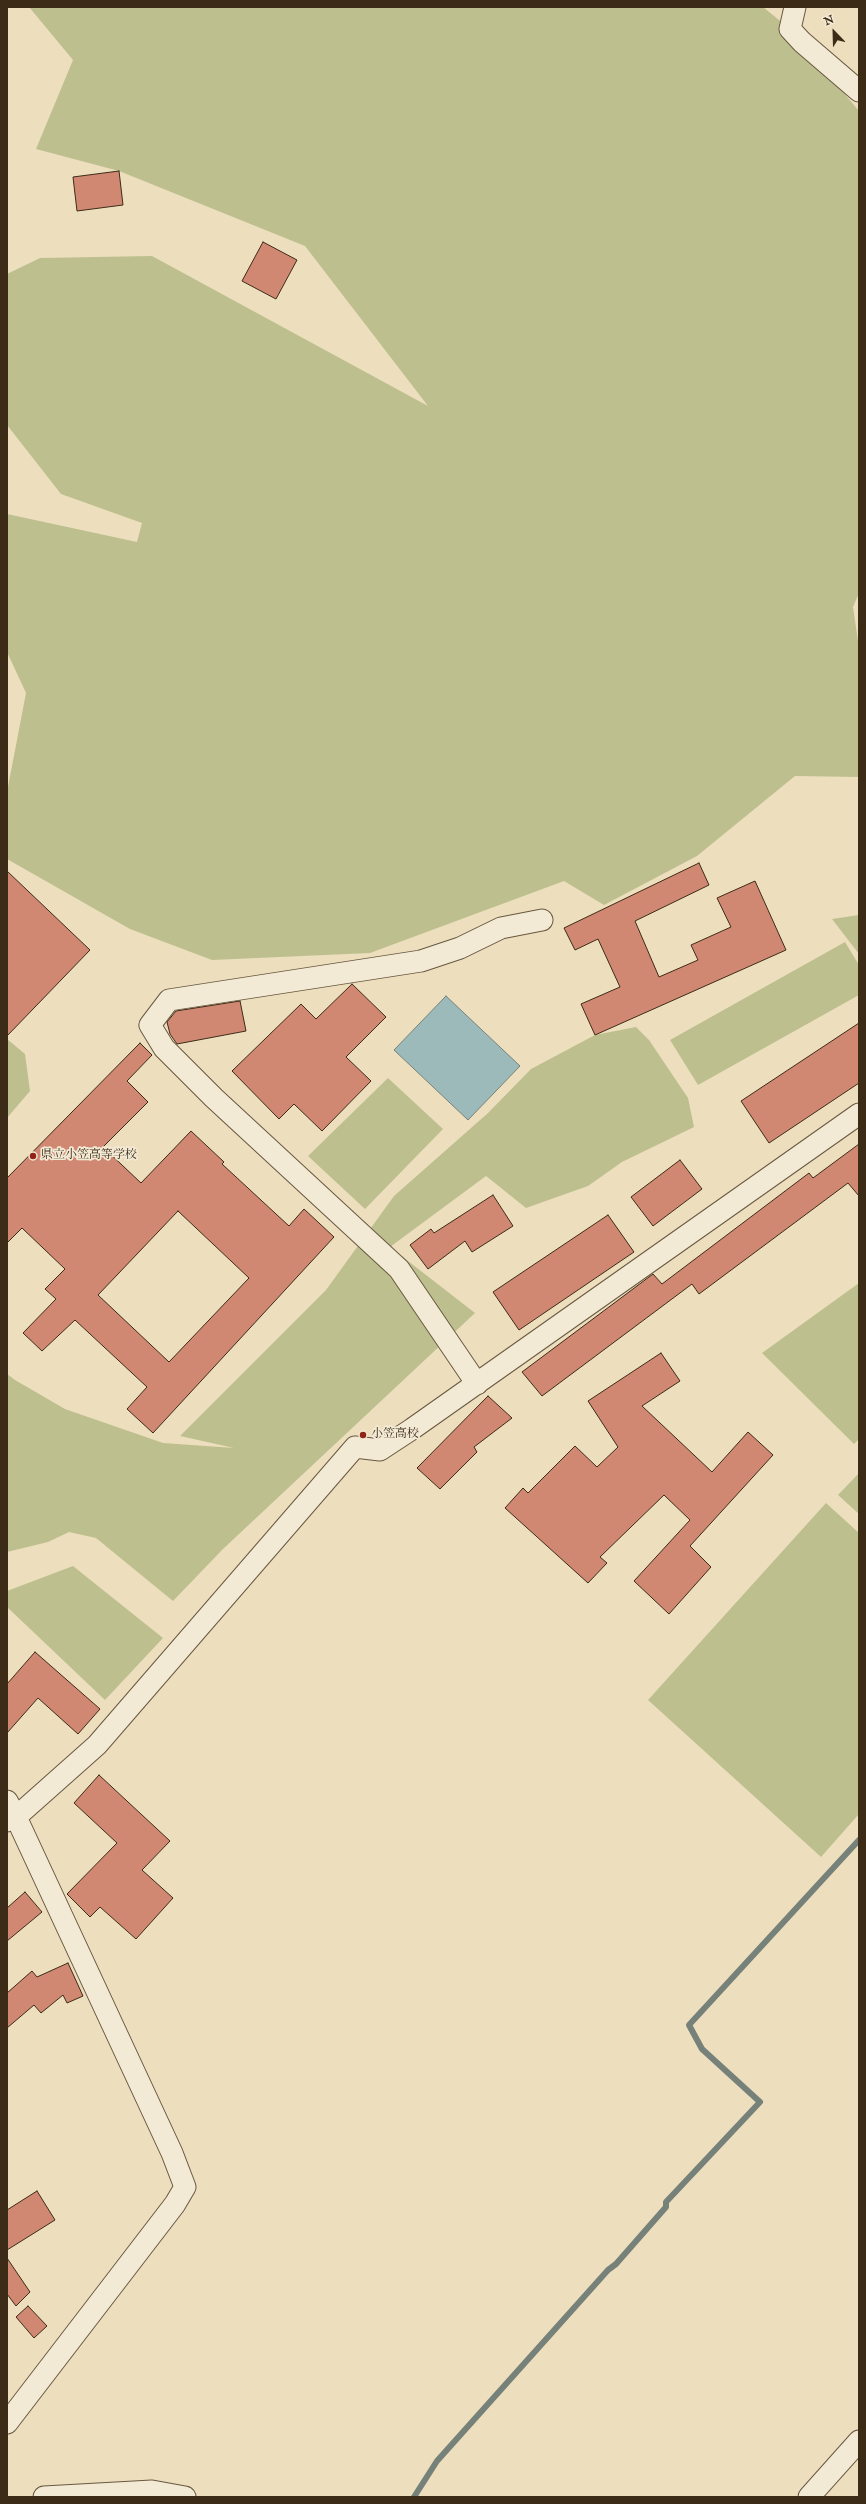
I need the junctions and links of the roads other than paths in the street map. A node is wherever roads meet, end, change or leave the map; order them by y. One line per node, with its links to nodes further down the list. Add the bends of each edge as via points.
1 (795, 7): 2 (street, via 790,29)
2 (859, 91)
3 (542, 920): 5 (street, via 501,928 460,948 421,961 169,1000 150,1025 164,1048 214,1098 399,1269)
4 (859, 1114): 5 (street)
5 (476, 1384): 6 (street, via 380,1450 355,1447 97,1745)
6 (10, 1813): 7 (street, via 172,2153 185,2187 175,2204)
7 (7, 2423)
8 (859, 2441): 11 (street)
9 (44, 2497): 10 (street, via 152,2491)
10 (185, 2497)
11 (809, 2497)

